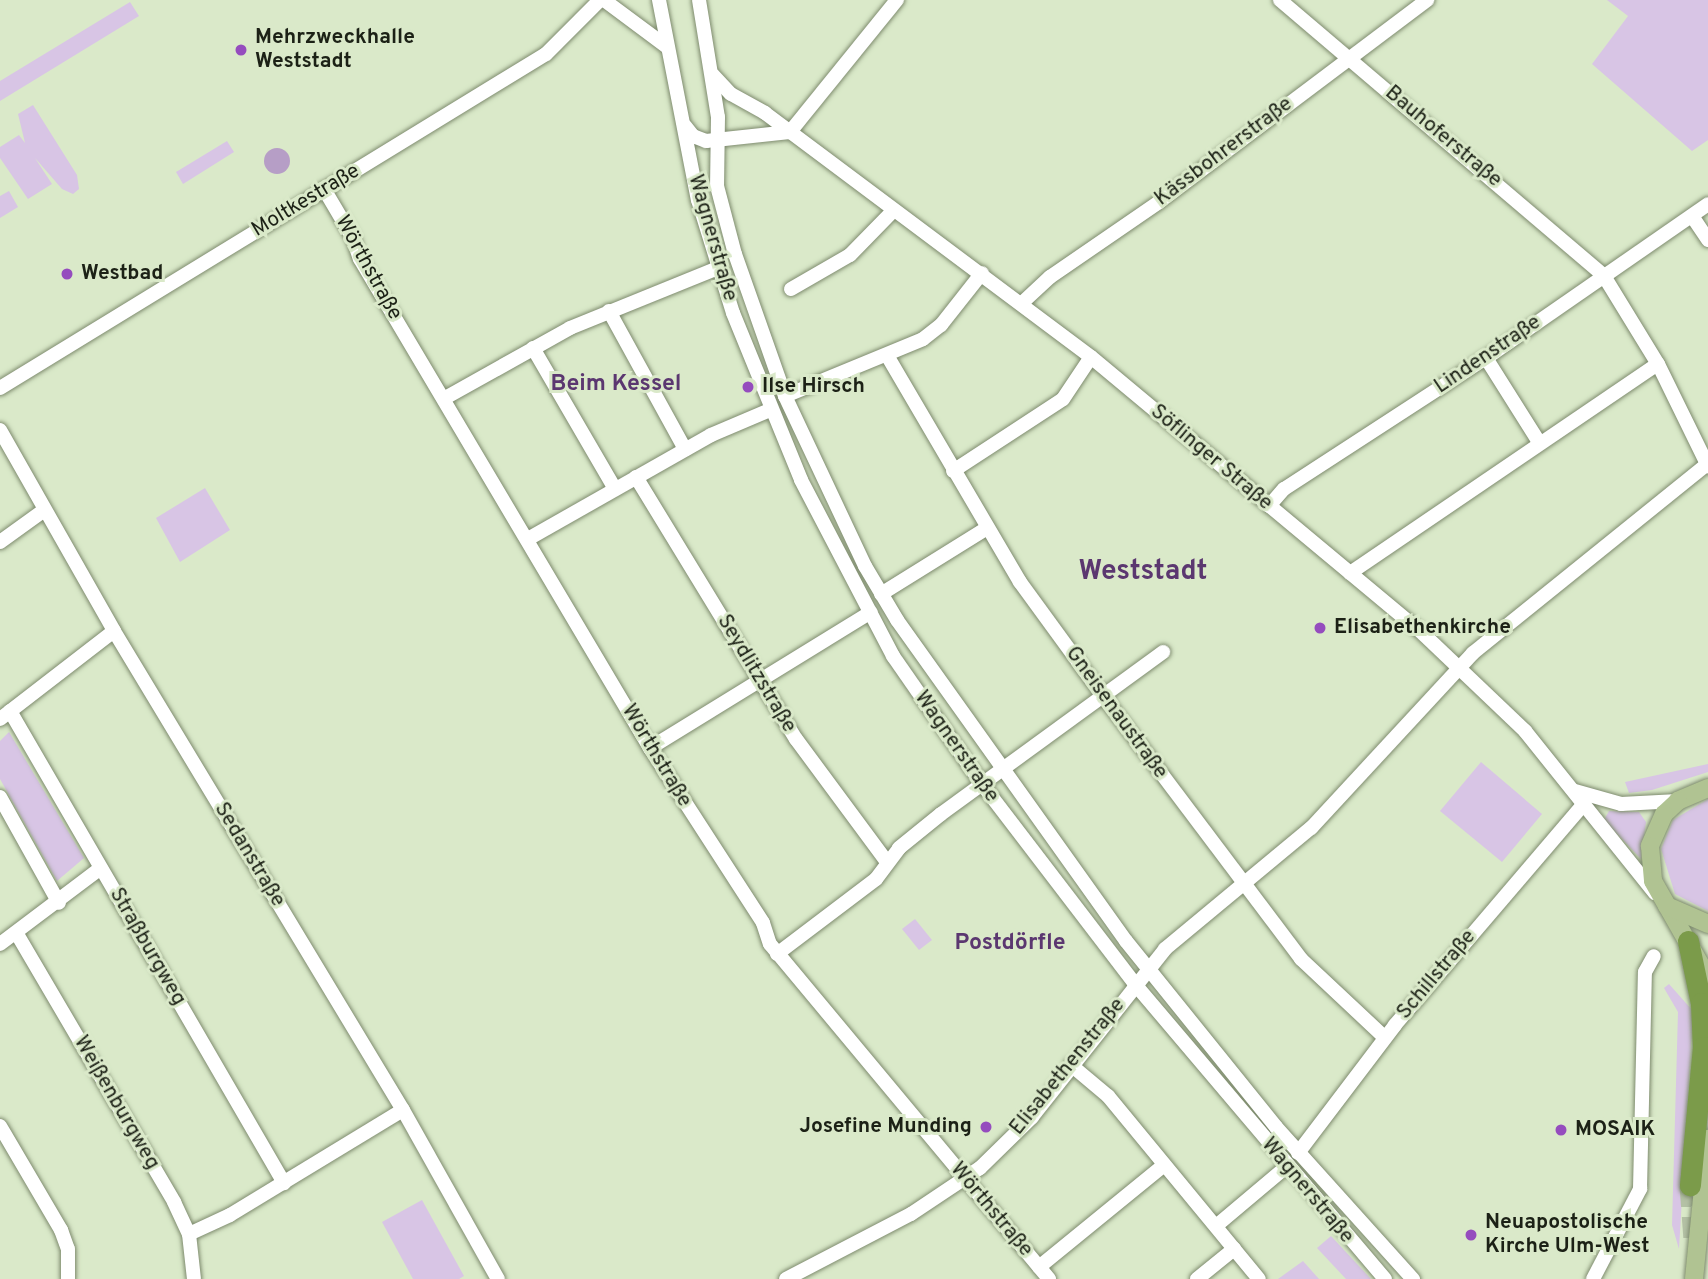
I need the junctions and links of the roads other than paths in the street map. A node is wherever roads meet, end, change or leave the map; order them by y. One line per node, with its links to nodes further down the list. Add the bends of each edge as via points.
1 (602, 0): 7 (street, via 658,35); 13 (street, Moltkestraße, via 546,54)
2 (659, 0): 7 (street, Wagnerstraße)
3 (897, 0): 11 (street)
4 (1280, 0): 8 (street, Bauhoferstraße)
5 (1427, 0): 8 (street, Kässbohrerstraße)
6 (698, 2): 9 (street, Wagnerstraße)
7 (669, 51): 10 (street, Wagnerstraße)
8 (1349, 57): 20 (street, Bauhoferstraße); 22 (street, Kässbohrerstraße, via 1159,202 1050,277)
9 (709, 67): 11 (street, Söflinger Straße, via 724,89); 12 (street, Wagnerstraße)
10 (684, 125): 12 (street, via 696,138); 18 (street, Wagnerstraße, via 698,200)
11 (790, 132): 12 (street); 15 (street, Söflinger Straße)
12 (718, 141): 30 (street, Wagnerstraße, via 717,186 724,217)
13 (324, 189): 29 (street, Moltkestraße); 31 (street, Wörthstraße, via 354,238 360,260)
14 (1708, 204): 16 (street, Lindenstraße)
15 (893, 211): 19 (street, Söflinger Straße); 21 (street, via 850,255)
16 (1692, 216): 17 (street); 20 (street, Lindenstraße)
17 (1708, 240)
18 (718, 268): 23 (street); 32 (street, Wagnerstraße)
19 (982, 273): 22 (street, Söflinger Straße); 25 (street, via 923,339)
20 (1604, 276): 27 (street, Lindenstraße); 28 (street, Bauhoferstraße)
21 (791, 289)
22 (1022, 303): 26 (street, Söflinger Straße)
23 (609, 311): 24 (street); 36 (street)
24 (533, 348): 31 (street); 40 (street)
25 (888, 357): 30 (street); 38 (street, Gneisenaustraße)
26 (1091, 357): 38 (street, via 1063,399); 41 (street, Söflinger Straße)
27 (1486, 359): 35 (street); 41 (street, Lindenstraße, via 1284,489)
28 (1658, 364): 34 (street, Bauhoferstraße); 35 (street)
29 (0, 388)
30 (785, 397): 47 (street, Wagnerstraße, via 817,472)
31 (445, 398): 44 (street, Wörthstraße)
32 (770, 410): 36 (street); 48 (street, Wagnerstraße, via 817,514)
33 (0, 430): 42 (street, Sedanstraße)
34 (1703, 438): 37 (street, Bauhoferstraße)
35 (1539, 442): 46 (street)
36 (685, 449): 39 (street)
37 (1708, 465): 51 (street)
38 (953, 471): 43 (street, Gneisenaustraße)
39 (636, 477): 40 (street); 52 (street, Seydlitzstraße)
40 (615, 489): 44 (street)
41 (1269, 506): 46 (street, Söflinger Straße)
42 (43, 511): 45 (street); 49 (street, Sedanstraße)
43 (987, 528): 47 (street); 53 (street, Gneisenaustraße)
44 (528, 539): 55 (street, Wörthstraße)
45 (0, 542)
46 (1350, 573): 51 (street, Söflinger Straße)
47 (881, 594): 56 (street, Wagnerstraße)
48 (870, 612): 52 (street); 57 (street, Wagnerstraße, via 905,676)
49 (114, 631): 54 (street); 78 (street, Sedanstraße)
50 (1163, 652): 53 (street)
51 (1460, 666): 59 (street, Söflinger Straße, via 1525,731); 65 (street, via 1311,828)
52 (759, 679): 55 (street); 63 (street, Seydlitzstraße)
53 (1103, 696): 56 (street); 65 (street, Gneisenaustraße)
54 (5, 715): 64 (street, Straßburgweg)
55 (650, 748): 71 (street, Wörthstraße, via 710,846 724,859)
56 (1004, 768): 57 (street); 73 (street, Wagnerstraße)
57 (982, 784): 63 (street, via 914,835); 75 (street, Wagnerstraße)
58 (1708, 788): 61 (main road)
59 (1575, 791): 61 (street, via 1621,804); 62 (street, Söflinger Straße)
60 (0, 797): 66 (street)
61 (1678, 801): 67 (main road, via 1664,814 1650,846 1653,881)
62 (1584, 804): 67 (street, Söflinger Straße); 76 (street, Schillstraße)
63 (887, 862): 71 (street, via 876,879)
64 (101, 868): 66 (street); 85 (street, Straßburgweg)
65 (1242, 886): 73 (street); 76 (street, Gneisenaustraße, via 1301,959)
66 (59, 903): 69 (street)
67 (1664, 904): 68 (main road)
68 (1697, 929): 74 (main road); 86 (highway, via 1703,1047)
69 (17, 934): 70 (street); 88 (street, Weißenburgweg)
70 (0, 944)
71 (777, 954): 84 (street, Wörthstraße)
72 (1654, 956): 100 (street, via 1645,972 1640,1189)
73 (1147, 967): 75 (street, Elisabethenstraße); 81 (street, Wagnerstraße)
74 (1708, 978)
75 (1134, 984): 77 (street, Elisabethenstraße); 83 (street, Wagnerstraße)
76 (1385, 1038): 81 (street, Schillstraße)
77 (1072, 1065): 82 (street, via 1108,1096); 84 (street, Elisabethenstraße, via 1032,1117)
78 (403, 1110): 85 (street); 93 (street, Sedanstraße)
79 (0, 1126): 91 (street, via 61,1230 68,1249)
80 (1708, 1139): 101 (main road)
81 (1298, 1153): 99 (street, Wagnerstraße)
82 (1164, 1165): 87 (street); 90 (street)
83 (1286, 1167): 87 (street); 98 (street, Wagnerstraße)
84 (965, 1181): 90 (street, Wörthstraße); 94 (street, Elisabethenstraße)
85 (284, 1183): 88 (street)
86 (1690, 1185)
87 (1216, 1226): 89 (street)
88 (189, 1234): 92 (street, Weißenburgweg)
89 (1234, 1249): 96 (street); 97 (street)
90 (1039, 1267): 95 (street, Wörthstraße)
91 (68, 1279)
92 (194, 1279)
93 (498, 1279)
94 (786, 1279)
95 (1049, 1279)
96 (1197, 1279)
97 (1259, 1279)
98 (1385, 1279)
99 (1413, 1279)
100 (1593, 1279)
101 (1694, 1279)

